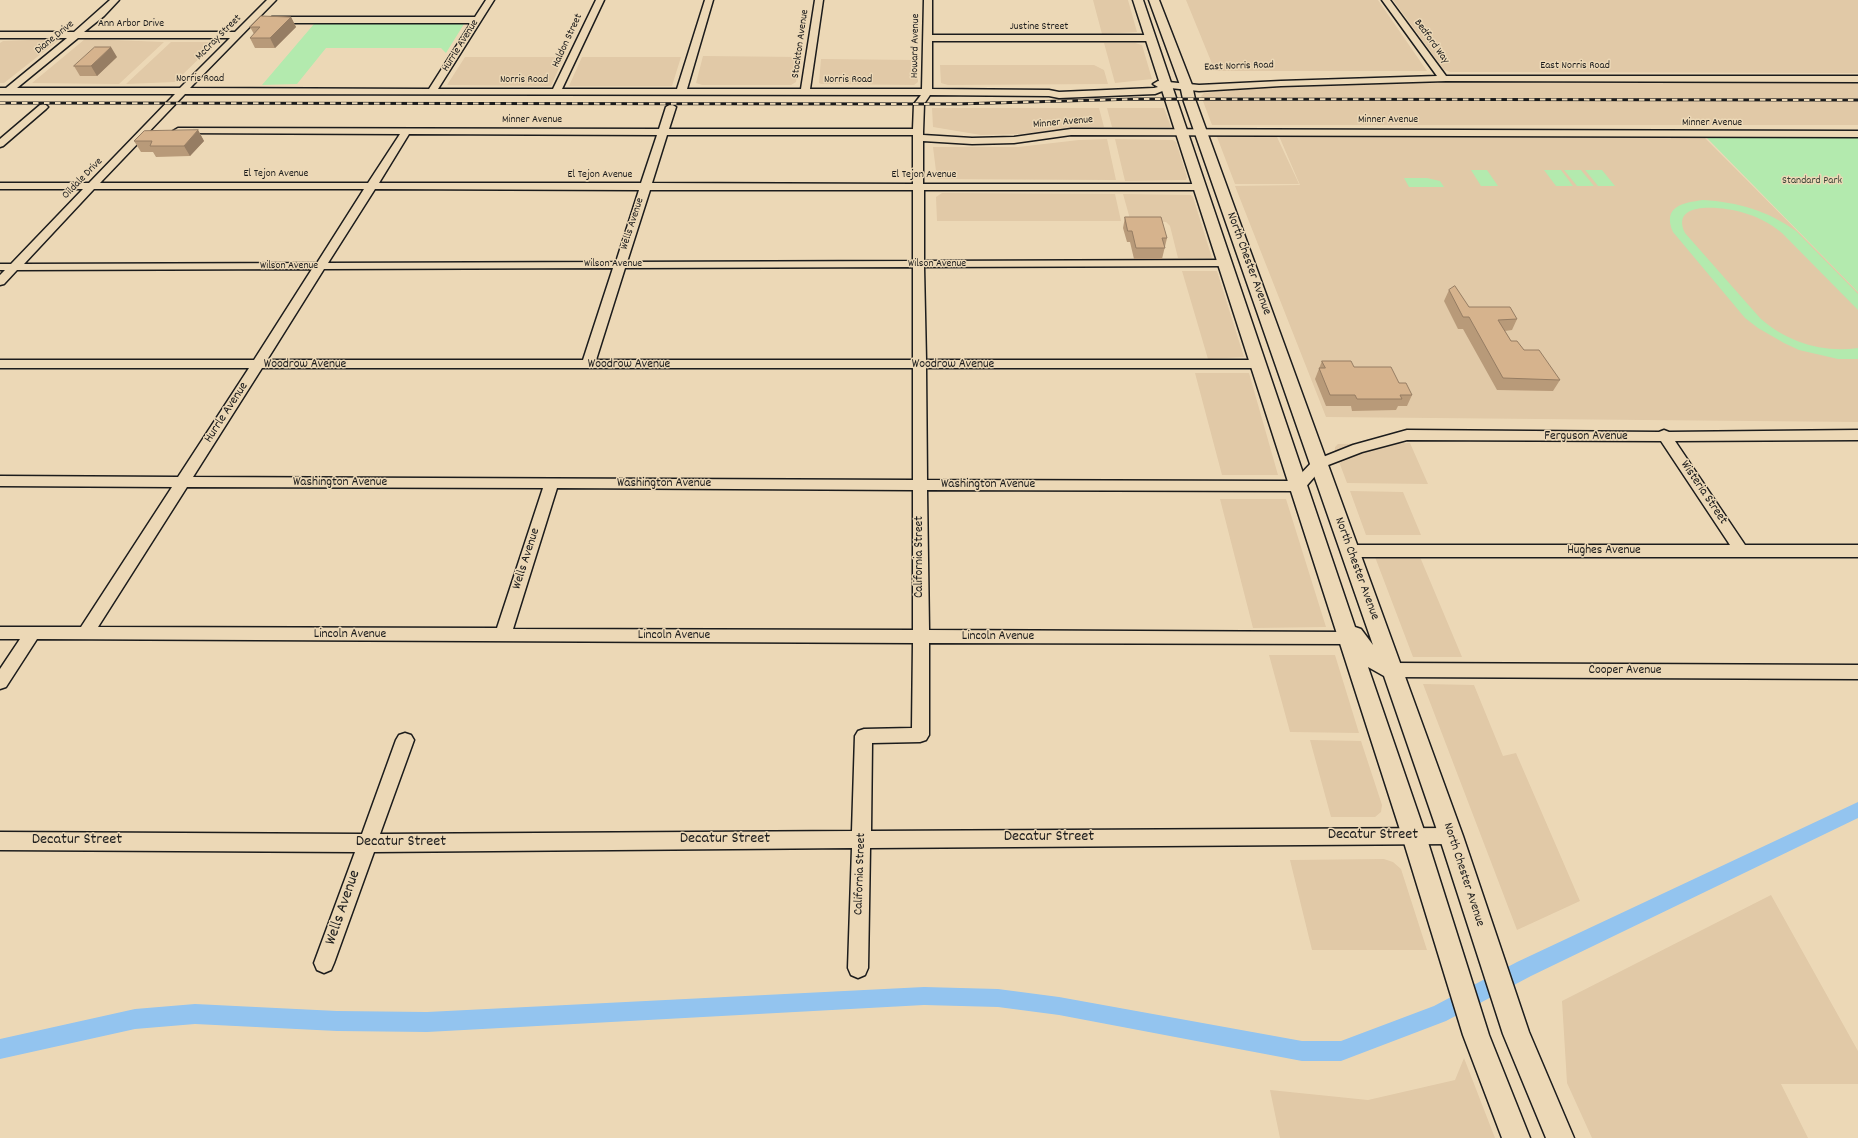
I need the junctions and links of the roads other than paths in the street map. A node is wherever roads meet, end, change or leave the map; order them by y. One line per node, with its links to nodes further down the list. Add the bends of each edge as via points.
1 (115, 0): 14 (street, Diane Drive)
2 (272, 0): 11 (street, McCray Street)
3 (490, 0): 12 (street, Hurrle Avenue)
4 (600, 0): 25 (street, Haldon Street)
5 (709, 0): 26 (street)
6 (819, 0): 27 (street, Stockton Avenue)
7 (928, 0): 16 (street, Howard Avenue)
8 (1138, 0): 17 (main road, North Chester Avenue)
9 (1154, 0): 20 (main road, North Chester Avenue)
10 (1386, 0): 18 (street, Bedford Way)
11 (252, 20): 12 (street); 15 (street, McCray Street)
12 (477, 20): 24 (street, Hurrle Avenue)
13 (0, 35): 14 (street, Ann Arbor Drive)
14 (76, 35): 15 (street, Ann Arbor Drive); 22 (street, Diane Drive)
15 (238, 35): 23 (street, McCray Street)
16 (928, 38): 17 (street, Justine Street); 28 (street, Howard Avenue)
17 (1151, 38): 21 (main road, North Chester Avenue)
18 (1443, 78): 19 (street, East Norris Road); 20 (street, East Norris Road, via 1292,82 1199,88)
19 (1858, 79)
20 (1186, 85): 21 (street, East Norris Road); 35 (main road, North Chester Avenue)
21 (1168, 86): 28 (street, Norris Road, via 1154,91 1104,94); 34 (main road, North Chester Avenue)
22 (4, 91): 23 (street, Norris Road)
23 (182, 91): 24 (street, Norris Road); 31 (street, Oildale Drive)
24 (432, 91): 25 (street, Norris Road)
25 (556, 92): 26 (street, Norris Road)
26 (681, 92): 27 (street, Norris Road)
27 (806, 92): 28 (street, Norris Road)
28 (927, 92): 37 (street, California Street, via 919,104)
29 (43, 107): 38 (street)
30 (671, 107): 33 (street, Wells Avenue)
31 (145, 131): 32 (street, Minner Avenue); 40 (street, Oildale Drive)
32 (406, 132): 33 (street, Minner Avenue); 41 (street, Hurrle Avenue)
33 (663, 132): 37 (street, Minner Avenue); 42 (street, Wells Avenue)
34 (1182, 132): 35 (street, Minner Avenue); 37 (street, Minner Avenue, via 1071,132 1014,140 972,141); 44 (main road, North Chester Avenue)
35 (1201, 132): 36 (street, Minner Avenue); 59 (main road, North Chester Avenue)
36 (1858, 134)
37 (918, 135): 43 (street, California Street)
38 (0, 144)
39 (0, 186): 40 (street, El Tejon Avenue)
40 (93, 186): 41 (street, El Tejon Avenue); 50 (street, Oildale Drive)
41 (372, 186): 42 (street, El Tejon Avenue); 48 (street, Hurrle Avenue)
42 (645, 187): 43 (street, El Tejon Avenue); 45 (street, Wells Avenue)
43 (919, 187): 44 (street, El Tejon Avenue); 46 (street, California Street)
44 (1200, 187): 47 (main road, North Chester Avenue)
45 (620, 264): 46 (street, Wilson Avenue); 48 (street, Wilson Avenue); 55 (street, Wells Avenue)
46 (919, 264): 47 (street, Wilson Avenue); 56 (street, California Street)
47 (1225, 264): 53 (main road, North Chester Avenue)
48 (321, 265): 50 (street, Wilson Avenue); 54 (street, Hurrle Avenue)
49 (0, 267): 50 (street, Wilson Avenue)
50 (15, 267): 51 (street, Oildale Drive)
51 (0, 282)
52 (0, 364): 54 (street, Woodrow Avenue)
53 (1258, 364): 56 (street, Woodrow Avenue); 64 (main road, North Chester Avenue)
54 (258, 365): 55 (street, Woodrow Avenue); 61 (street, Hurrle Avenue)
55 (588, 365): 56 (street, Woodrow Avenue)
56 (920, 365): 63 (street, California Street)
57 (1858, 435): 58 (street, Ferguson Avenue)
58 (1664, 436): 59 (street, Ferguson Avenue, via 1407,435 1358,448); 67 (street, Wisteria Street)
59 (1318, 464): 64 (street); 65 (main road, North Chester Avenue)
60 (0, 482): 61 (street, Washington Avenue)
61 (183, 482): 62 (street, Washington Avenue); 71 (street, Hurrle Avenue)
62 (551, 484): 63 (street, Washington Avenue); 72 (street, Wells Avenue)
63 (920, 485): 64 (street, Washington Avenue); 73 (street, California Street)
64 (1298, 486): 68 (main road, North Chester Avenue)
65 (1350, 551): 67 (street, Hughes Avenue); 75 (main road, North Chester Avenue)
66 (1858, 551): 67 (street, Hughes Avenue)
67 (1742, 552)
68 (1341, 616): 74 (main road, North Chester Avenue); 75 (main road, via 1368,655 1380,666)
69 (0, 633): 70 (street, Lincoln Avenue)
70 (33, 633): 71 (street, Lincoln Avenue); 77 (street)
71 (86, 633): 72 (street, Lincoln Avenue)
72 (503, 635): 73 (street, Lincoln Avenue)
73 (921, 637): 74 (street, Lincoln Avenue); 81 (street, California Street, via 920,735 864,736)
74 (1349, 638): 79 (main road, North Chester Avenue)
75 (1392, 670): 76 (street, Cooper Avenue); 80 (main road, North Chester Avenue)
76 (1858, 672)
77 (0, 682)
78 (405, 740): 83 (street, Wells Avenue)
79 (1414, 836): 80 (street, Decatur Street); 81 (street, Decatur Street); 86 (main road, North Chester Avenue, via 1476,1036)
80 (1451, 836): 87 (main road, North Chester Avenue, via 1516,1034)
81 (862, 839): 83 (street, Decatur Street); 85 (street, California Street)
82 (0, 841): 83 (street, Decatur Street)
83 (366, 843): 84 (street, Wells Avenue)
84 (324, 963)
85 (858, 968)
86 (1516, 1138)
87 (1560, 1138)

